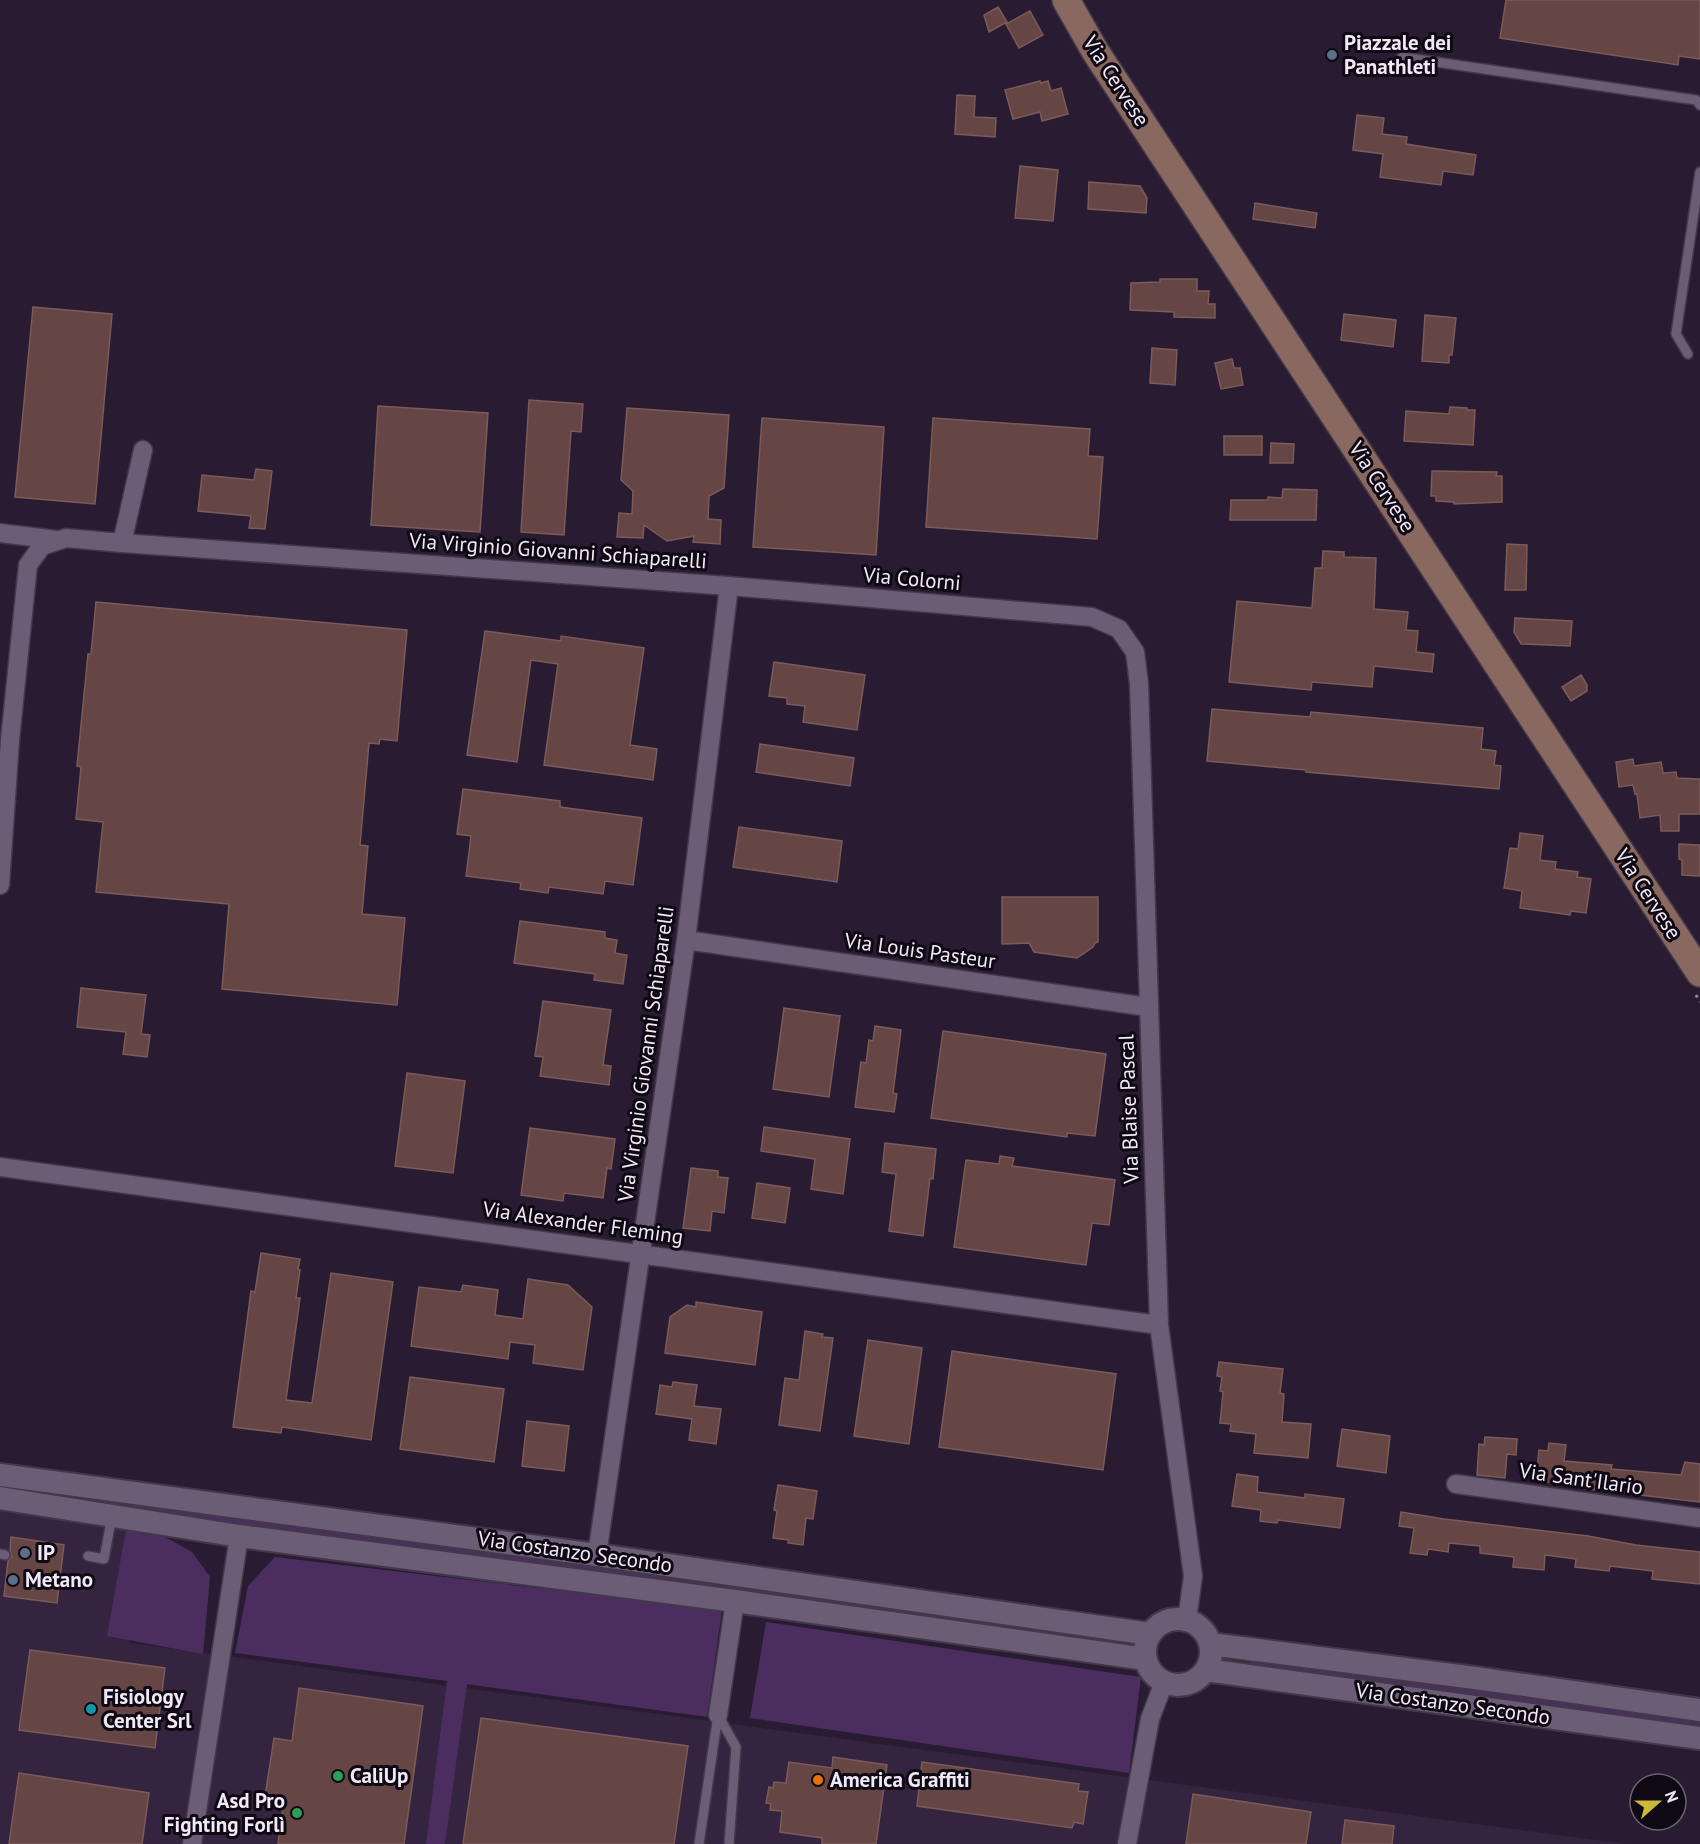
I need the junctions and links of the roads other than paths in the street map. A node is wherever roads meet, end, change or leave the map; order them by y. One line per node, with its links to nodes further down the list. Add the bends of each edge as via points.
1 (1066, 0): 15 (main road, Via Cervese, via 1095,51)
2 (1402, 57): 3 (lane, via 1696,100)
3 (1700, 105)
4 (1700, 172): 5 (lane, via 1676,334)
5 (1688, 354)
6 (142, 450): 9 (street)
7 (0, 533): 8 (street, Via Virginio Giovanni Schiaparelli)
8 (57, 541): 9 (street, Via Virginio Giovanni Schiaparelli, via 66,538); 12 (street, via 42,546 28,565)
9 (122, 543): 10 (street, Via Virginio Giovanni Schiaparelli)
10 (729, 586): 11 (street, Via Colorni); 14 (street, Via Virginio Giovanni Schiaparelli)
11 (1092, 617): 17 (street, Via Blaise Pascal, via 1119,628 1136,652)
12 (5, 740): 13 (street)
13 (0, 885)
14 (686, 940): 17 (street, Via Louis Pasteur); 19 (street, Via Virginio Giovanni Schiaparelli)
15 (1691, 946): 16 (main road, Via Cervese)
16 (1700, 973)
17 (1148, 1007): 20 (street, Via Blaise Pascal)
18 (0, 1167): 19 (street, Via Alexander Fleming)
19 (641, 1253): 20 (street, Via Alexander Fleming); 27 (street, Via Virginio Giovanni Schiaparelli)
20 (1160, 1325): 30 (street, Via Blaise Pascal, via 1193,1576)
21 (0, 1475): 27 (street, Via Costanzo Secondo)
22 (1456, 1484): 25 (street, Via Sant'Ilario)
23 (0, 1498): 24 (street, Via Costanzo Secondo)
24 (112, 1516): 26 (street, Via Costanzo Secondo); 28 (lane, via 104,1559)
25 (1700, 1518)
26 (238, 1536): 29 (street, Via Costanzo Secondo); 39 (street)
27 (597, 1555): 31 (street, Via Costanzo Secondo)
28 (88, 1556)
29 (735, 1601): 33 (street, Via Costanzo Secondo); 37 (street)
30 (1187, 1620): 31 (street, via 1166,1621); 32 (street, via 1202,1629)
31 (1150, 1634): 33 (street)
32 (1210, 1644): 34 (street); 36 (street, Via Costanzo Secondo)
33 (1146, 1659): 35 (street, via 1149,1668)
34 (1206, 1670): 35 (street, via 1183,1685); 38 (street, Via Costanzo Secondo)
35 (1164, 1682): 42 (street, via 1149,1719)
36 (1700, 1710)
37 (718, 1715): 40 (lane); 41 (lane, via 736,1747)
38 (1700, 1738)
39 (192, 1844)
40 (699, 1844)
41 (729, 1844)
42 (1127, 1844)

